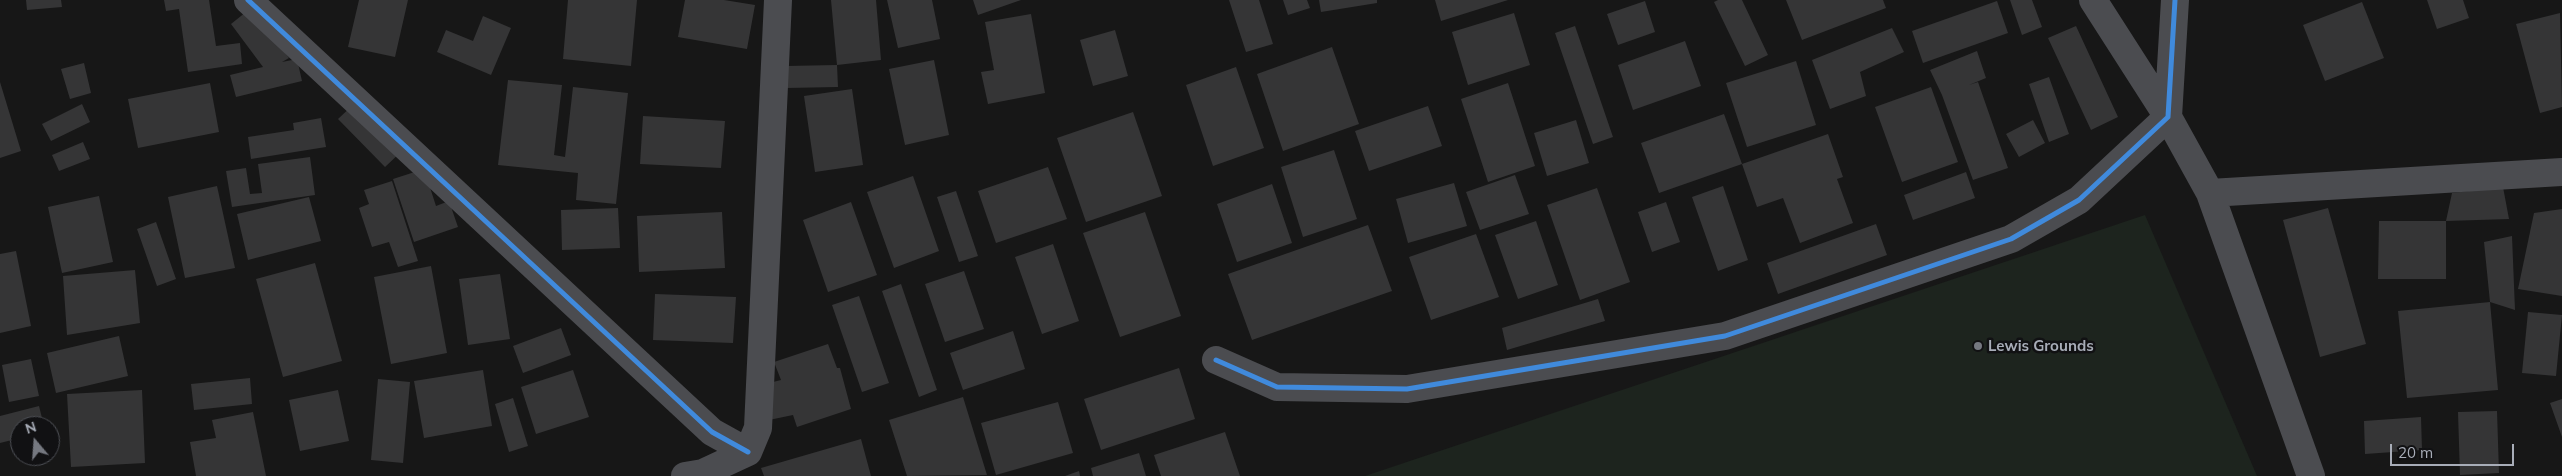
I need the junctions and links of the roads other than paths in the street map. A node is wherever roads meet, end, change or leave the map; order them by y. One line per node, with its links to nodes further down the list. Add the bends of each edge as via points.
1 (248, 0): 9 (street, via 712,432)
2 (778, 0): 9 (street, via 758,428)
3 (2093, 0): 5 (street)
4 (2175, 0): 5 (street)
5 (2168, 117): 7 (street); 8 (street, via 2079,200 2011,239 1724,336 1407,389 1277,387)
6 (2562, 172): 7 (street)
7 (2210, 193): 11 (street)
8 (1216, 360)
9 (748, 452): 10 (street, via 703,473)
10 (685, 476)
11 (2311, 476)

